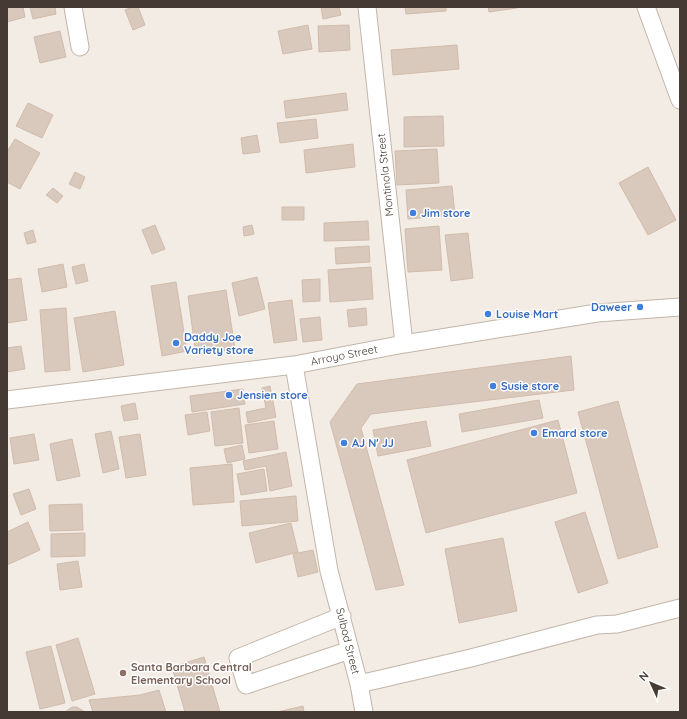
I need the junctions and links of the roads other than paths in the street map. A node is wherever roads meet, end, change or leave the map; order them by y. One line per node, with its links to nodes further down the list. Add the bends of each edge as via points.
1 (73, 7): 4 (street)
2 (367, 7): 7 (street, Montinola Street)
3 (646, 7): 5 (street)
4 (80, 47)
5 (680, 100)
6 (680, 307): 7 (street, Arroyo Street, via 597,313)
7 (404, 344): 8 (street, Arroyo Street)
8 (294, 365): 9 (street, Arroyo Street); 11 (street, Sulbod Street, via 329,571)
9 (7, 400)
10 (680, 608): 13 (street, via 616,624 597,625)
11 (342, 616): 12 (street, Sulbod Street); 12 (street, via 238,658 246,685)
12 (350, 650): 13 (street, Sulbod Street)
13 (359, 684): 14 (street, Sulbod Street)
14 (364, 712)

